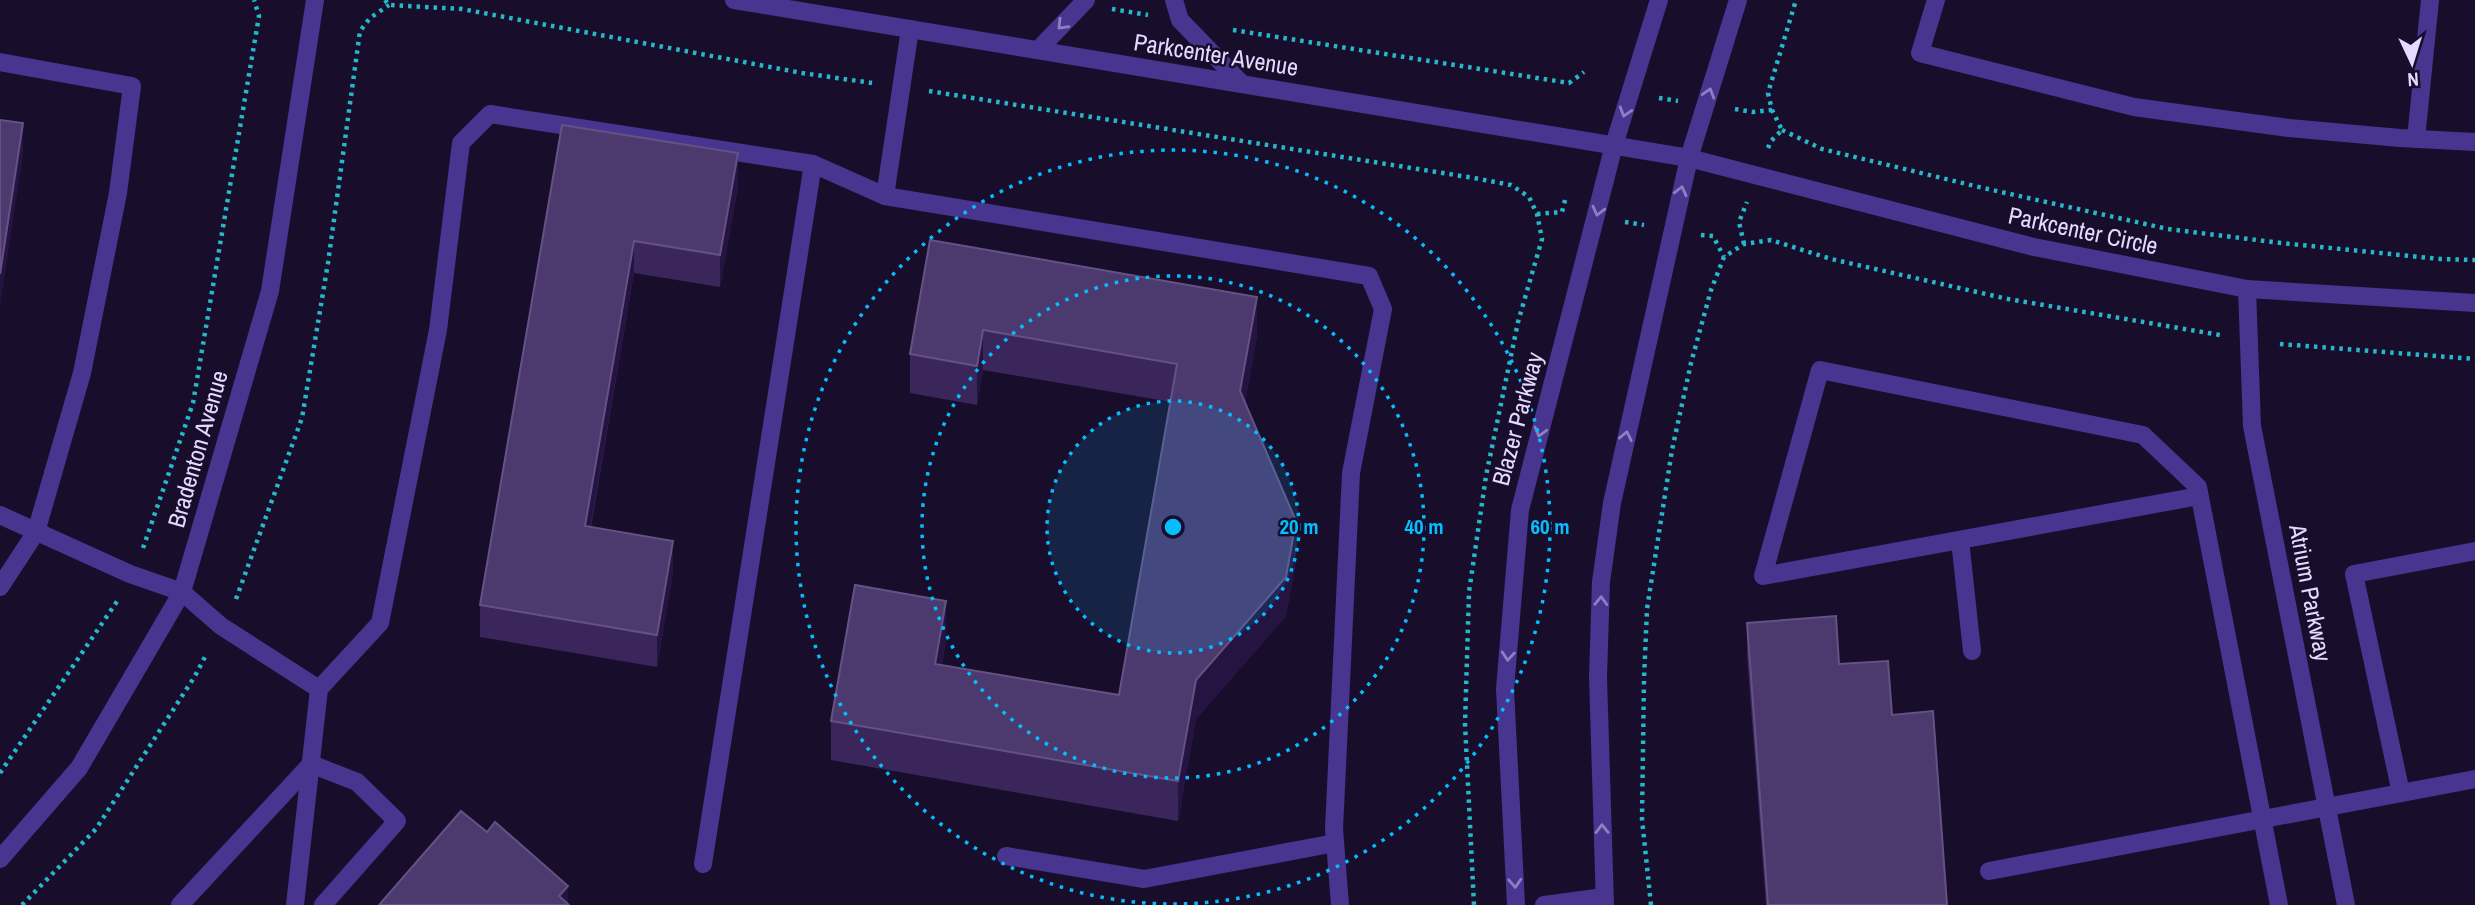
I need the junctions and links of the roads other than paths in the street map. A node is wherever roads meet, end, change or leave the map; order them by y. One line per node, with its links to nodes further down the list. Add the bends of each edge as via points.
1 (315, 0): 27 (street, Bradenton Avenue, via 270,291)
2 (734, 0): 9 (street, Parkcenter Avenue)
3 (1174, 0): 12 (street, via 1180,20)
4 (1659, 0): 15 (street, Blazer Parkway, one-way to 15)
5 (1738, 0): 16 (street, one-way to 5)
6 (1936, 0): 13 (street, via 1920,53 2134,107)
7 (2430, 0): 13 (street)
8 (1084, 2): 10 (street, one-way to 10)
9 (910, 29): 10 (street, Parkcenter Avenue); 18 (street)
10 (1038, 50): 12 (street, Parkcenter Avenue)
11 (0, 62): 23 (street, via 132,86 118,193 82,373)
12 (1242, 84): 15 (street, Parkcenter Avenue)
13 (2416, 139): 14 (street)
14 (2475, 142)
15 (1614, 145): 16 (street, Parkcenter Avenue); 45 (street, Blazer Parkway, one-way to 45, via 1520,509 1505,690)
16 (1689, 158): 19 (street, Parkcenter Circle, via 2034,247); 40 (street, one-way to 16, via 1598,677 1601,582 1612,503)
17 (813, 164): 18 (street); 29 (street, via 491,114 461,143 438,330 380,624); 38 (street)
18 (885, 195): 35 (street, via 1369,276 1383,309 1351,473)
19 (2246, 289): 20 (street, Parkcenter Circle); 33 (street, Atrium Parkway, via 2252,426)
20 (2475, 303)
21 (2199, 496): 24 (street); 24 (street, via 2198,487 2143,435 1820,370 1763,576); 34 (street)
22 (0, 515): 23 (street)
23 (36, 531): 26 (street); 27 (street)
24 (1960, 540): 28 (street)
25 (2475, 551): 32 (street, via 2354,574)
26 (0, 587)
27 (182, 592): 29 (street, via 221,626); 37 (street, Bradenton Avenue, via 79,768)
28 (1972, 651)
29 (319, 689): 30 (street)
30 (311, 764): 41 (street); 42 (street); 43 (street, via 357,782 397,821)
31 (2475, 779): 32 (street)
32 (2401, 793): 33 (street)
33 (2327, 807): 34 (street); 48 (street, Atrium Parkway)
34 (2262, 821): 39 (street); 47 (street)
35 (1335, 843): 36 (street, via 1144,879); 44 (street)
36 (1006, 856)
37 (0, 859)
38 (703, 864)
39 (1989, 871)
40 (1605, 901): 46 (street)
41 (180, 905)
42 (295, 905)
43 (323, 905)
44 (1340, 905)
45 (1516, 905)
46 (1544, 905)
47 (2278, 905)
48 (2346, 905)

